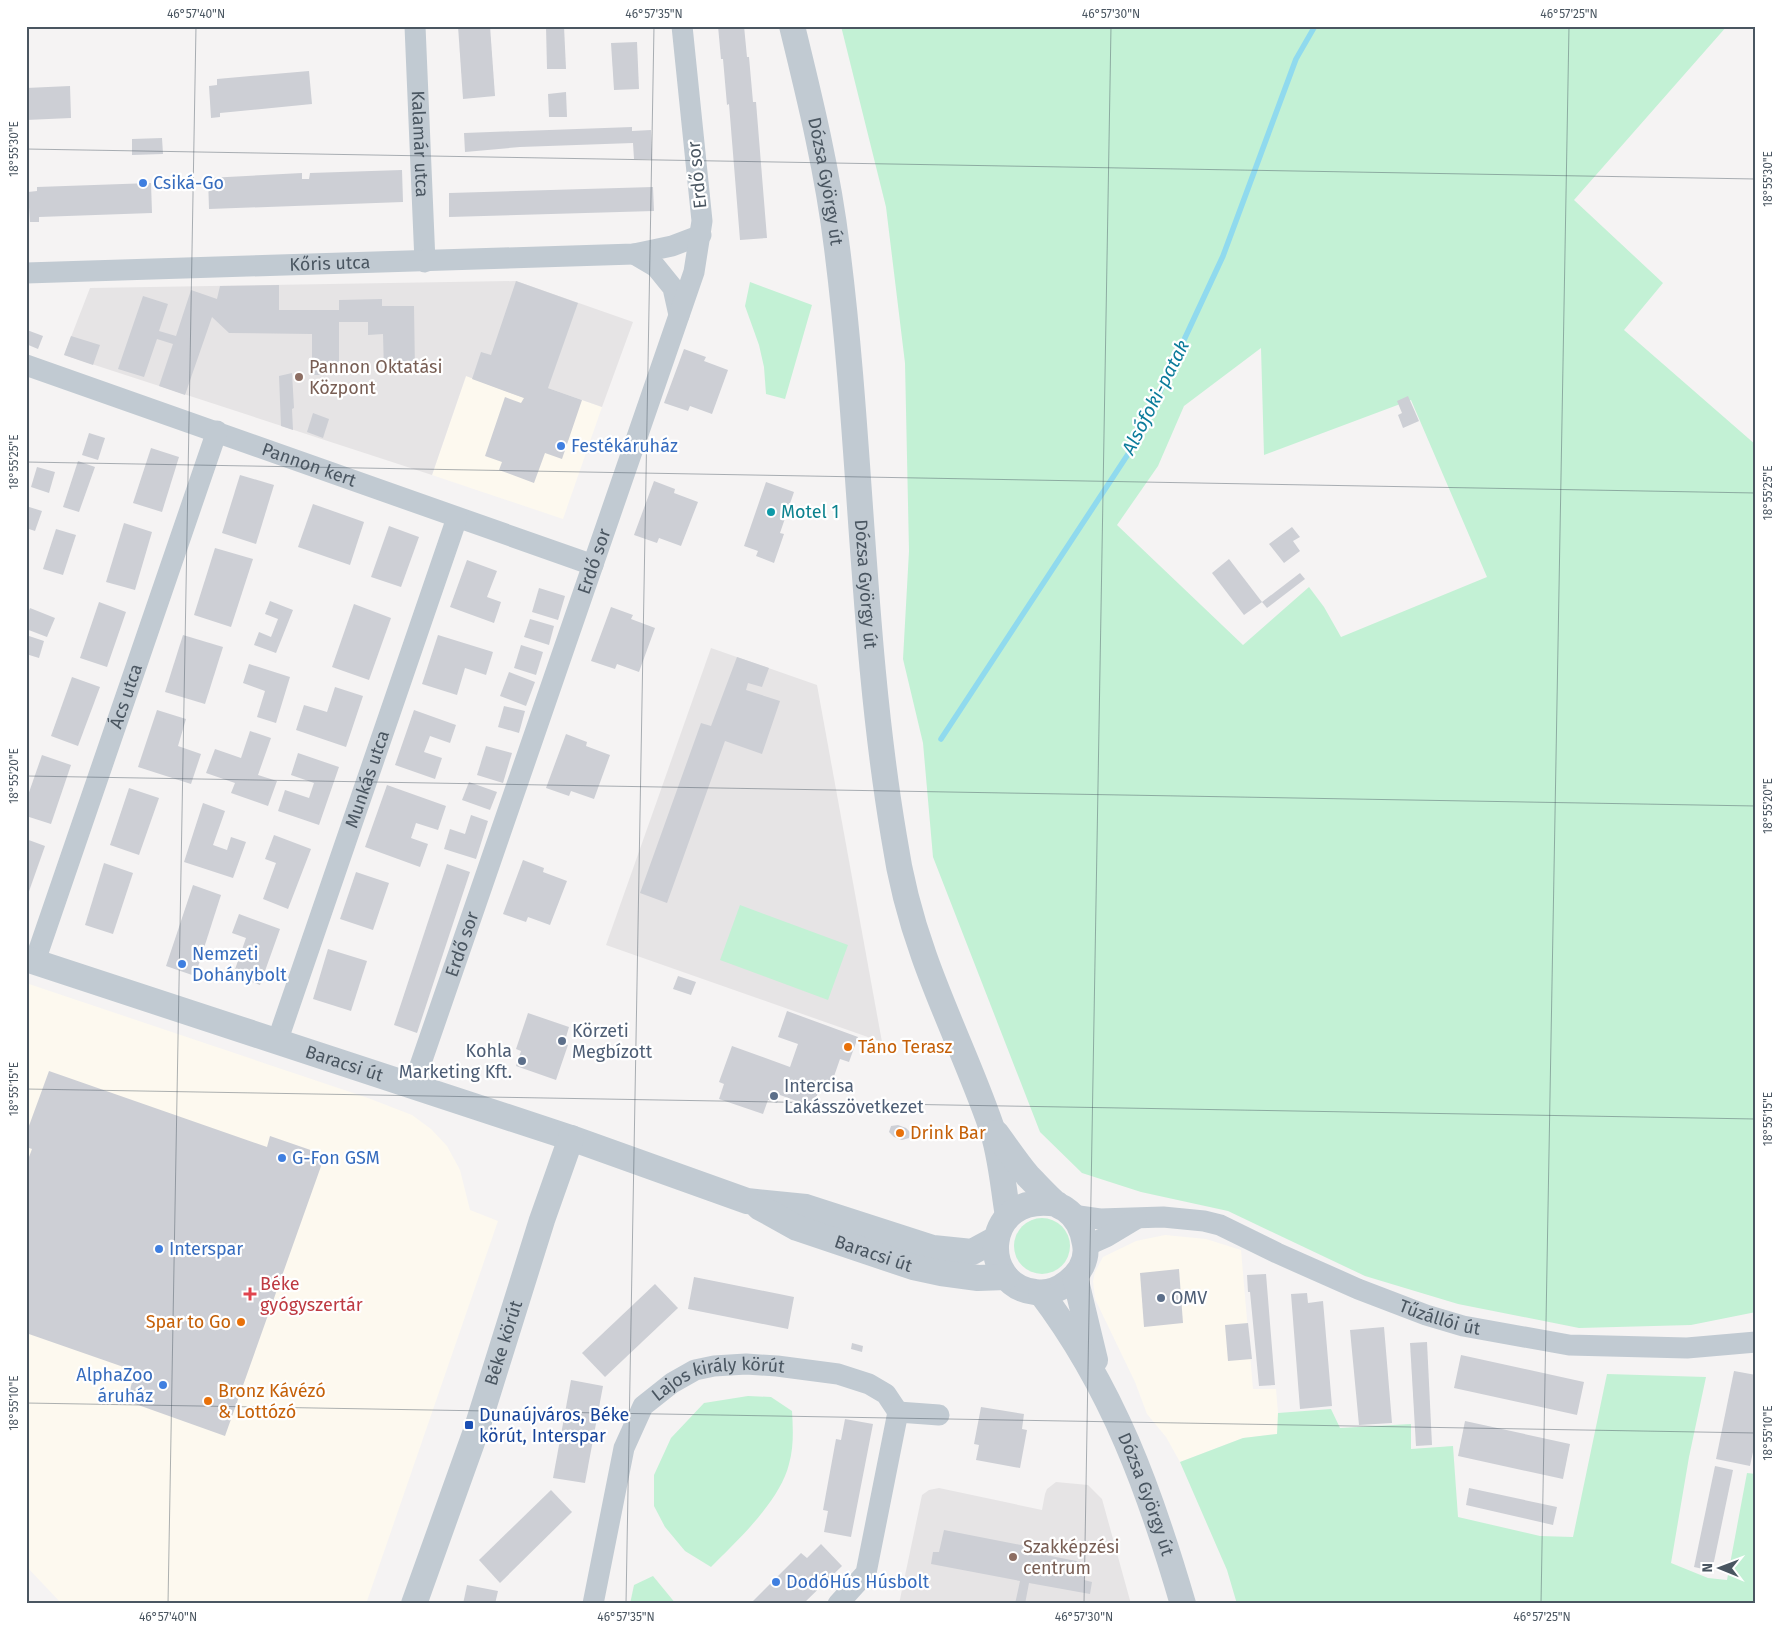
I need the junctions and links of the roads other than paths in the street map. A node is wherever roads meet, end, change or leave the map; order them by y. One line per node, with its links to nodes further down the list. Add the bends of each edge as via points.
1 (415, 26): 6 (street, Kalamár utca)
2 (682, 26): 4 (street, Erdő sor)
3 (792, 26): 16 (street, Dózsa György út, via 829,192 837,244 869,633 894,837 906,900 924,957)
4 (701, 235): 5 (street, Kőris utca, via 672,246); 8 (street, Erdő sor, via 694,272)
5 (634, 254): 6 (street, Kőris utca); 8 (street, via 656,267 673,288)
6 (425, 262): 7 (street, Kőris utca)
7 (26, 273)
8 (679, 315): 12 (street, Erdő sor)
9 (26, 365): 10 (street, Pannon kert)
10 (217, 431): 11 (street, Pannon kert); 13 (street, Ács utca)
11 (457, 518): 12 (street, Pannon kert); 14 (street, Munkás utca)
12 (593, 564): 15 (street, Erdő sor)
13 (31, 960): 14 (street, Baracsi út)
14 (277, 1042): 15 (street, Baracsi út)
15 (413, 1086): 17 (street, Baracsi út)
16 (993, 1129): 19 (street, Dózsa György út, via 1028,1176); 20 (street, Dózsa György út)
17 (571, 1138): 18 (street, Baracsi út); 31 (street, Béke körút, via 476,1431)
18 (747, 1201): 22 (street, Baracsi út, via 806,1207 932,1248 972,1252); 24 (street, Baracsi út, via 797,1228 913,1267 978,1278)
19 (1064, 1210): 20 (street, via 1043,1202 1030,1203); 21 (street, Tűzállói út, via 1100,1219); 23 (street, via 1082,1229)
20 (1008, 1216): 22 (street)
21 (1139, 1218): 23 (street, Tűzállói út); 27 (street, Tűzállói út, via 1187,1219 1220,1225 1358,1289 1463,1326 1569,1345 1687,1348)
22 (996, 1239): 24 (street, via 995,1252)
23 (1086, 1246): 25 (street, via 1085,1257)
24 (1006, 1277): 26 (street, via 1022,1289)
25 (1075, 1277): 26 (street, via 1060,1289); 28 (street, Dózsa György út)
26 (1041, 1293): 28 (street, Dózsa György út)
27 (1756, 1342)
28 (1102, 1388): 34 (street, Dózsa György út, via 1136,1460)
29 (898, 1412): 30 (street); 32 (street, Lajos király körút, via 886,1394 868,1384 838,1374 777,1366 714,1366 695,1370 672,1383 643,1406 624,1448); 33 (street, via 866,1573)
30 (939, 1415)
31 (414, 1604)
32 (593, 1604)
33 (838, 1604)
34 (1183, 1604)

